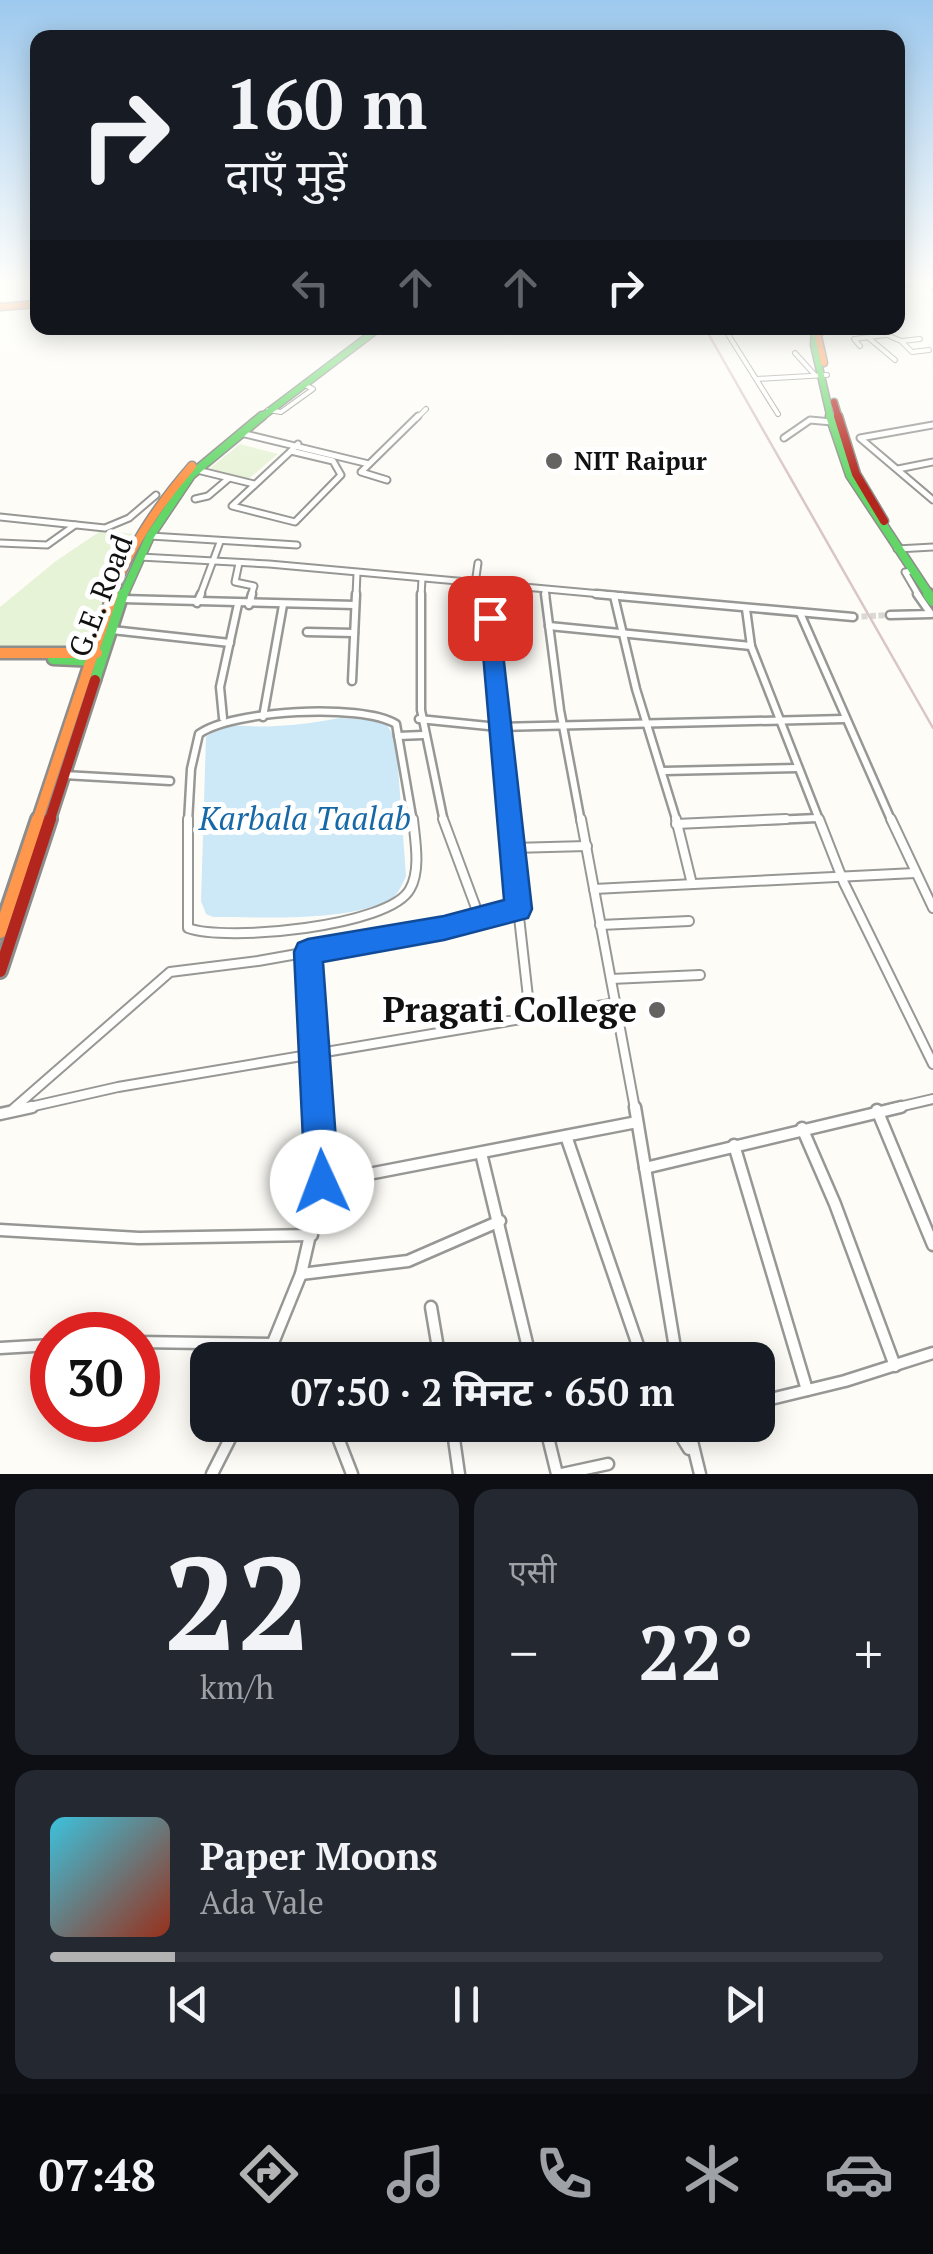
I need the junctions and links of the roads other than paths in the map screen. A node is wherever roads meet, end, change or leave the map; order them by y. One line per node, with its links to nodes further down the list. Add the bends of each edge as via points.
1 (345, 348): 69 (main road, via 220,440 173,484 130,550)
2 (347, 348): 16 (main road, G.E. Road)
3 (737, 348): 11 (street)
4 (815, 348): 10 (main road)
5 (881, 348): 9 (street)
6 (908, 348): 7 (street)
7 (929, 350)
8 (795, 354): 10 (street)
9 (896, 360)
10 (821, 375): 11 (street); 14 (main road); 36 (main road, via 856,474)
11 (756, 379): 13 (street)
12 (426, 409): 20 (street)
13 (778, 414)
14 (832, 422): 17 (street, via 810,420); 36 (main road, via 850,475)
15 (933, 425): 21 (street, via 860,438)
16 (240, 432): 18 (street); 22 (main road, G.E. Road)
17 (784, 438)
18 (295, 447): 20 (street); 25 (street); 25 (street, via 333,461 341,475 295,522 232,506)
19 (933, 462): 21 (street)
20 (369, 464): 24 (street, via 361,472)
21 (896, 469): 27 (street)
22 (197, 470): 23 (street); 31 (main road, G.E. Road)
23 (229, 478): 25 (street); 28 (street)
24 (387, 480)
25 (254, 485)
26 (156, 495): 30 (street, via 112,527)
27 (932, 498)
28 (195, 499)
29 (0, 517): 30 (street)
30 (76, 524): 32 (street, via 47,544)
31 (150, 536): 33 (street); 37 (main road, G.E. Road)
32 (0, 542)
33 (220, 542): 34 (street); 38 (street)
34 (297, 545)
35 (933, 547): 36 (street)
36 (900, 549): 41 (main road); 47 (main road)
37 (139, 557): 38 (street); 49 (main road, G.E. Road)
38 (211, 562): 39 (street); 51 (street)
39 (238, 563): 42 (street); 53 (street, via 234,582 254,586)
40 (478, 563): 44 (street)
41 (912, 571): 50 (main road); 59 (street, via 905,572 907,578)
42 (356, 573): 43 (street); 55 (street)
43 (422, 579): 44 (street); 73 (street)
44 (474, 584): 45 (street)
45 (488, 585): 46 (street); 78 (street)
46 (545, 590): 48 (street); 61 (street)
47 (933, 592)
48 (614, 596): 56 (street); 65 (street)
49 (122, 599): 51 (street); 62 (main road, G.E. Road)
50 (933, 601)
51 (197, 603): 52 (street)
52 (238, 604): 53 (street); 66 (street)
53 (249, 604): 54 (street)
54 (284, 605): 55 (street); 71 (street)
55 (355, 605): 64 (street)
56 (746, 609): 57 (street); 67 (street)
57 (800, 613): 60 (street); 74 (street)
58 (890, 615): 59 (street)
59 (932, 616)
60 (854, 617)
61 (549, 626): 65 (street); 77 (street)
62 (112, 630): 66 (street); 69 (main road, G.E. Road)
63 (307, 632): 64 (street)
64 (354, 633): 70 (street)
65 (622, 634): 67 (street); 76 (street)
66 (230, 643): 72 (street, via 220,687)
67 (751, 646): 75 (street)
68 (0, 655): 69 (main road)
69 (97, 657): 83 (main road, G.E. Road); 98 (main road)
70 (352, 681)
71 (263, 716): 72 (street); 80 (street, via 381,715 396,724)
72 (223, 718): 80 (street, via 200,732 193,751 188,928 206,935 350,922 410,892 409,777)
73 (420, 719): 78 (street); 79 (street)
74 (844, 719): 75 (street); 89 (street)
75 (778, 720): 76 (street); 81 (street)
76 (649, 723): 77 (street); 82 (street)
77 (563, 724): 78 (street); 87 (street)
78 (498, 728): 88 (street)
79 (423, 735): 80 (street); 95 (street, via 436,802)
80 (398, 736)
81 (798, 768): 82 (street); 85 (street)
82 (664, 771): 86 (street)
83 (64, 775): 84 (street); 100 (main road, G.E. Road)
84 (170, 781)
85 (818, 818): 86 (street); 90 (street)
86 (676, 824): 91 (street)
87 (587, 846): 88 (street); 92 (street)
88 (512, 848): 94 (street)
89 (916, 873): 90 (street); 93 (street)
90 (842, 878): 91 (street); 106 (street)
91 (692, 884): 92 (street)
92 (594, 888): 97 (street)
93 (933, 908)
94 (518, 909): 95 (street); 104 (street)
95 (479, 916): 99 (street)
96 (689, 920): 97 (street)
97 (600, 926): 102 (street)
98 (0, 932)
99 (308, 952): 105 (street); 109 (street, via 170,972)
100 (0, 970)
101 (700, 975): 102 (street)
102 (611, 979): 103 (street)
103 (616, 1003): 104 (street); 110 (street)
104 (530, 1015): 105 (street)
105 (314, 1053): 109 (street); 116 (street)
106 (933, 1064)
107 (933, 1099): 108 (street)
108 (878, 1110): 111 (street); 120 (street)
109 (5, 1113)
110 (637, 1122): 112 (street); 115 (street)
111 (802, 1128): 113 (street); 133 (street)
112 (566, 1136): 114 (street); 127 (street)
113 (734, 1145): 115 (street); 134 (street)
114 (480, 1153): 116 (street); 117 (street)
115 (645, 1168): 128 (street)
116 (322, 1182): 119 (street)
117 (500, 1221): 121 (street, via 408,1261); 126 (street)
118 (0, 1230): 119 (street, via 139,1238)
119 (312, 1235): 121 (street)
120 (933, 1245)
121 (301, 1274): 124 (street)
122 (431, 1308): 125 (street)
123 (160, 1342): 129 (street)
124 (274, 1342)
125 (437, 1342)
126 (527, 1342)
127 (637, 1342)
128 (674, 1342)
129 (190, 1343)
130 (30, 1347): 131 (street)
131 (0, 1348)
132 (933, 1353): 133 (street)
133 (894, 1366): 134 (street)
134 (807, 1390): 135 (street)
135 (775, 1398)
136 (228, 1442): 144 (street)
137 (340, 1442): 145 (street)
138 (454, 1442): 146 (street)
139 (550, 1442): 147 (street)
140 (685, 1442): 142 (street)
141 (691, 1442): 142 (street)
142 (693, 1455): 148 (street)
143 (608, 1464): 147 (street)
144 (212, 1474)
145 (352, 1474)
146 (459, 1474)
147 (560, 1474)
148 (700, 1474)

